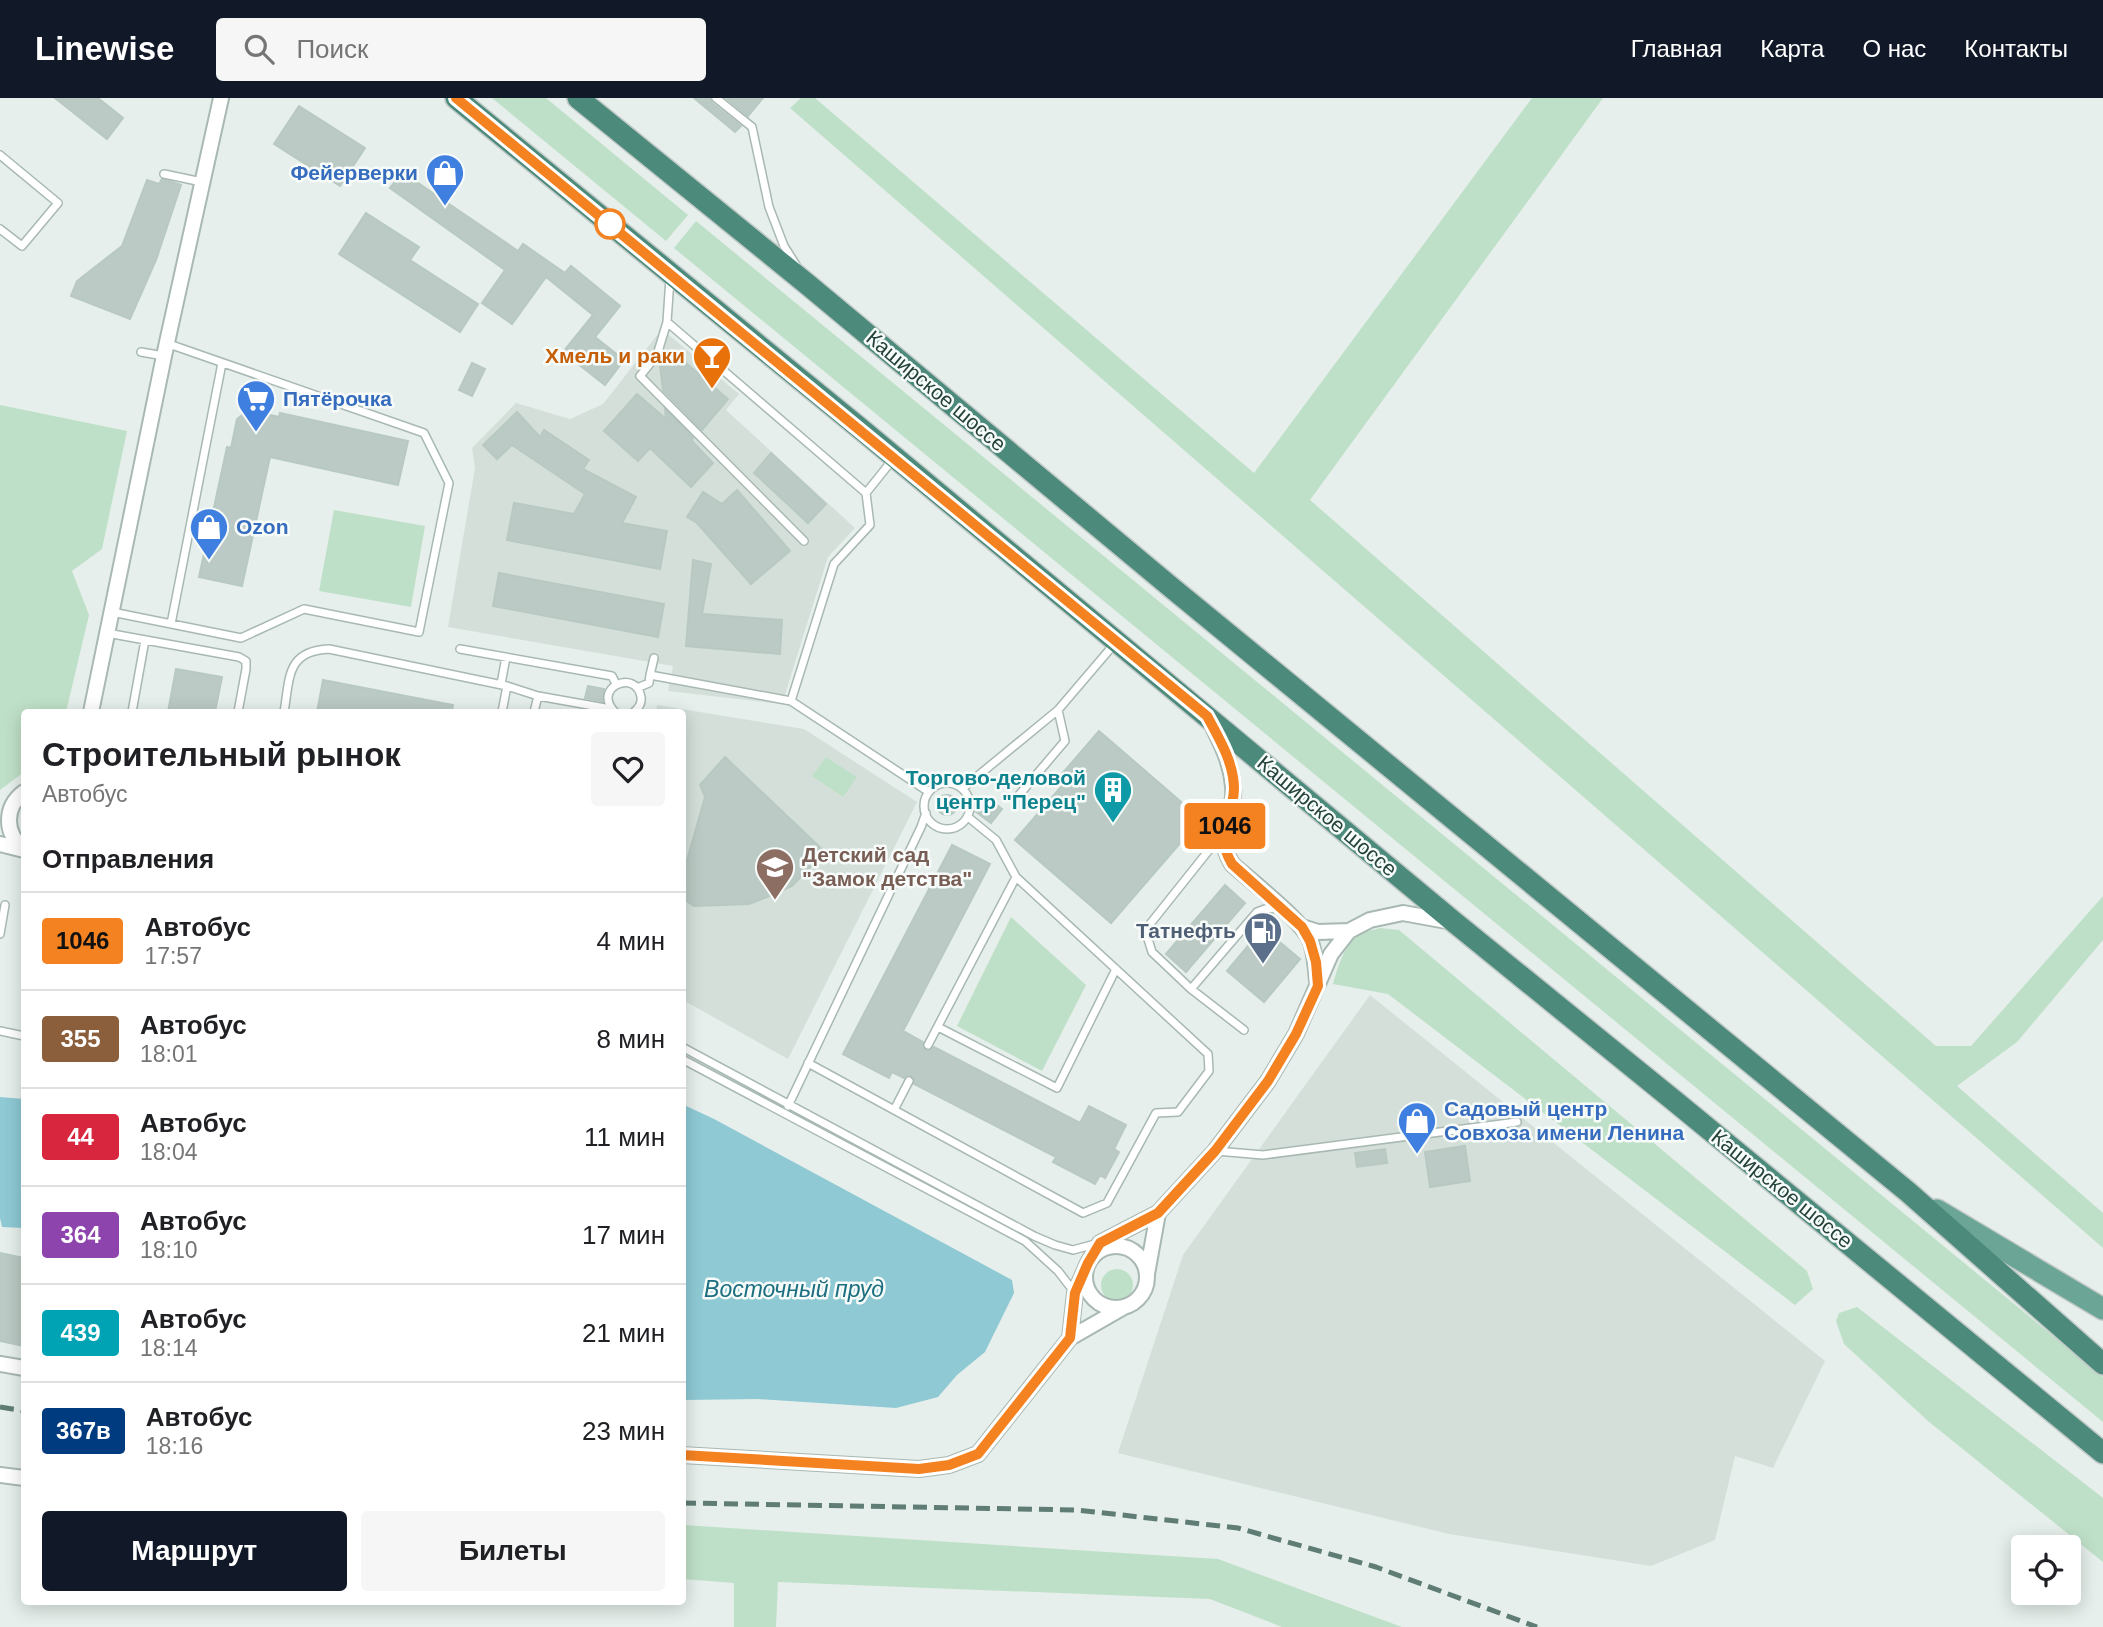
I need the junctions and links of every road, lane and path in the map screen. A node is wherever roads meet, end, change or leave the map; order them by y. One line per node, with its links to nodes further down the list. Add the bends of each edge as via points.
1 (220, 98): 7 (street)
2 (456, 98): 9 (highway, Каширское шоссе)
3 (578, 98): 10 (highway, Каширское шоссе)
4 (716, 98): 10 (lane, via 752,127 769,206 784,246)
5 (0, 155): 8 (lane, via 58,203 22,246)
6 (164, 174): 7 (lane)
7 (202, 182): 12 (street)
8 (0, 229)
9 (670, 273): 11 (lane); 15 (highway, Каширское шоссе)
10 (807, 284): 81 (highway, Каширское шоссе)
11 (667, 322): 16 (lane); 17 (lane, via 657,355 640,376)
12 (165, 350): 13 (lane); 14 (lane); 20 (street)
13 (141, 352)
14 (222, 363): 21 (lane); 21 (lane, via 424,433 449,483 441,524 419,632 304,609 241,638)
15 (895, 458): 16 (lane); 24 (highway, Каширское шоссе)
16 (866, 493): 18 (lane, via 870,525 834,564)
17 (804, 541)
18 (830, 579): 19 (lane); 33 (lane)
19 (839, 581)
20 (112, 612): 21 (lane); 22 (street)
21 (171, 624)
22 (107, 633): 23 (lane); 34 (street)
23 (145, 640): 35 (lane); 36 (lane, via 246,661)
24 (1117, 641): 43 (lane); 44 (highway, Каширское шоссе)
25 (460, 649): 26 (lane)
26 (506, 657): 29 (lane, via 612,676); 30 (lane)
27 (653, 657): 28 (lane)
28 (650, 676): 31 (lane, via 649,683); 33 (lane)
29 (616, 684): 31 (lane); 41 (lane, via 608,696)
30 (504, 685): 32 (lane); 37 (lane, via 314,649 292,667); 38 (lane)
31 (637, 688): 42 (lane, via 641,702)
32 (538, 695): 39 (lane); 40 (lane)
33 (791, 701): 46 (lane)
34 (91, 709)
35 (133, 709)
36 (239, 709)
37 (285, 709)
38 (502, 709)
39 (535, 709)
40 (604, 709)
41 (612, 709)
42 (636, 709)
43 (1058, 710): 45 (lane); 49 (lane, via 1065,741)
44 (1207, 716): 53 (street, via 1228,757 1234,789); 60 (highway, Каширское шоссе)
45 (963, 788): 46 (lane, via 941,783); 52 (lane, via 970,802)
46 (929, 792): 51 (lane)
47 (21, 794): 50 (street)
48 (21, 795): 55 (street, via 9,814 13,837)
49 (1019, 795)
50 (0, 802)
51 (926, 813): 52 (lane, via 942,828 957,827); 74 (lane)
52 (968, 817): 57 (lane, via 996,840)
53 (1224, 831): 59 (street, via 1223,842 1232,864); 66 (lane, via 1150,924 1152,952)
54 (0, 844): 56 (street)
55 (21, 846)
56 (21, 848)
57 (1016, 877): 64 (lane); 67 (lane)
58 (5, 905): 63 (lane)
59 (1280, 908): 61 (street); 66 (lane, via 1257,912)
60 (1454, 922): 62 (street, via 1403,913 1370,920); 93 (highway, Каширское шоссе)
61 (1302, 927): 62 (street, via 1318,933); 65 (street, via 1316,962)
62 (1349, 931): 65 (street, via 1331,954)
63 (0, 934)
64 (1116, 969): 67 (lane, via 1057,1088); 77 (lane, via 1208,1054 1209,1071 1178,1112 1156,1113 1107,1203 1083,1213)
65 (1318, 986): 80 (street, via 1268,1081)
66 (1191, 989): 68 (lane)
67 (938, 1027): 71 (lane)
68 (1244, 1030)
69 (0, 1031): 70 (lane)
70 (21, 1035)
71 (928, 1045)
72 (686, 1049): 76 (lane)
73 (686, 1061): 78 (lane)
74 (808, 1063): 76 (lane); 77 (lane)
75 (909, 1081): 77 (lane)
76 (789, 1104): 78 (lane); 83 (lane, via 1034,1236 1073,1250)
77 (894, 1110)
78 (785, 1113): 86 (lane, via 1025,1241)
79 (1517, 1122): 80 (lane, via 1264,1154)
80 (1215, 1151): 82 (street)
81 (1908, 1192): 88 (main road); 91 (highway, Каширское шоссе)
82 (1158, 1213): 83 (street); 85 (street)
83 (1100, 1243): 84 (street)
84 (1088, 1263): 85 (street, via 1102,1249 1122,1247 1139,1257); 86 (street); 87 (street, via 1085,1283 1095,1300 1104,1306)
85 (1147, 1275): 87 (street, via 1141,1295)
86 (1075, 1293): 89 (street)
87 (1124, 1307): 89 (street)
88 (2103, 1309)
89 (1070, 1338): 94 (street, via 978,1454 949,1465 919,1469)
90 (0, 1364): 92 (street)
91 (2103, 1364)
92 (21, 1368)
93 (2103, 1453)
94 (686, 1455)
95 (0, 1475): 96 (street)
96 (21, 1478)

